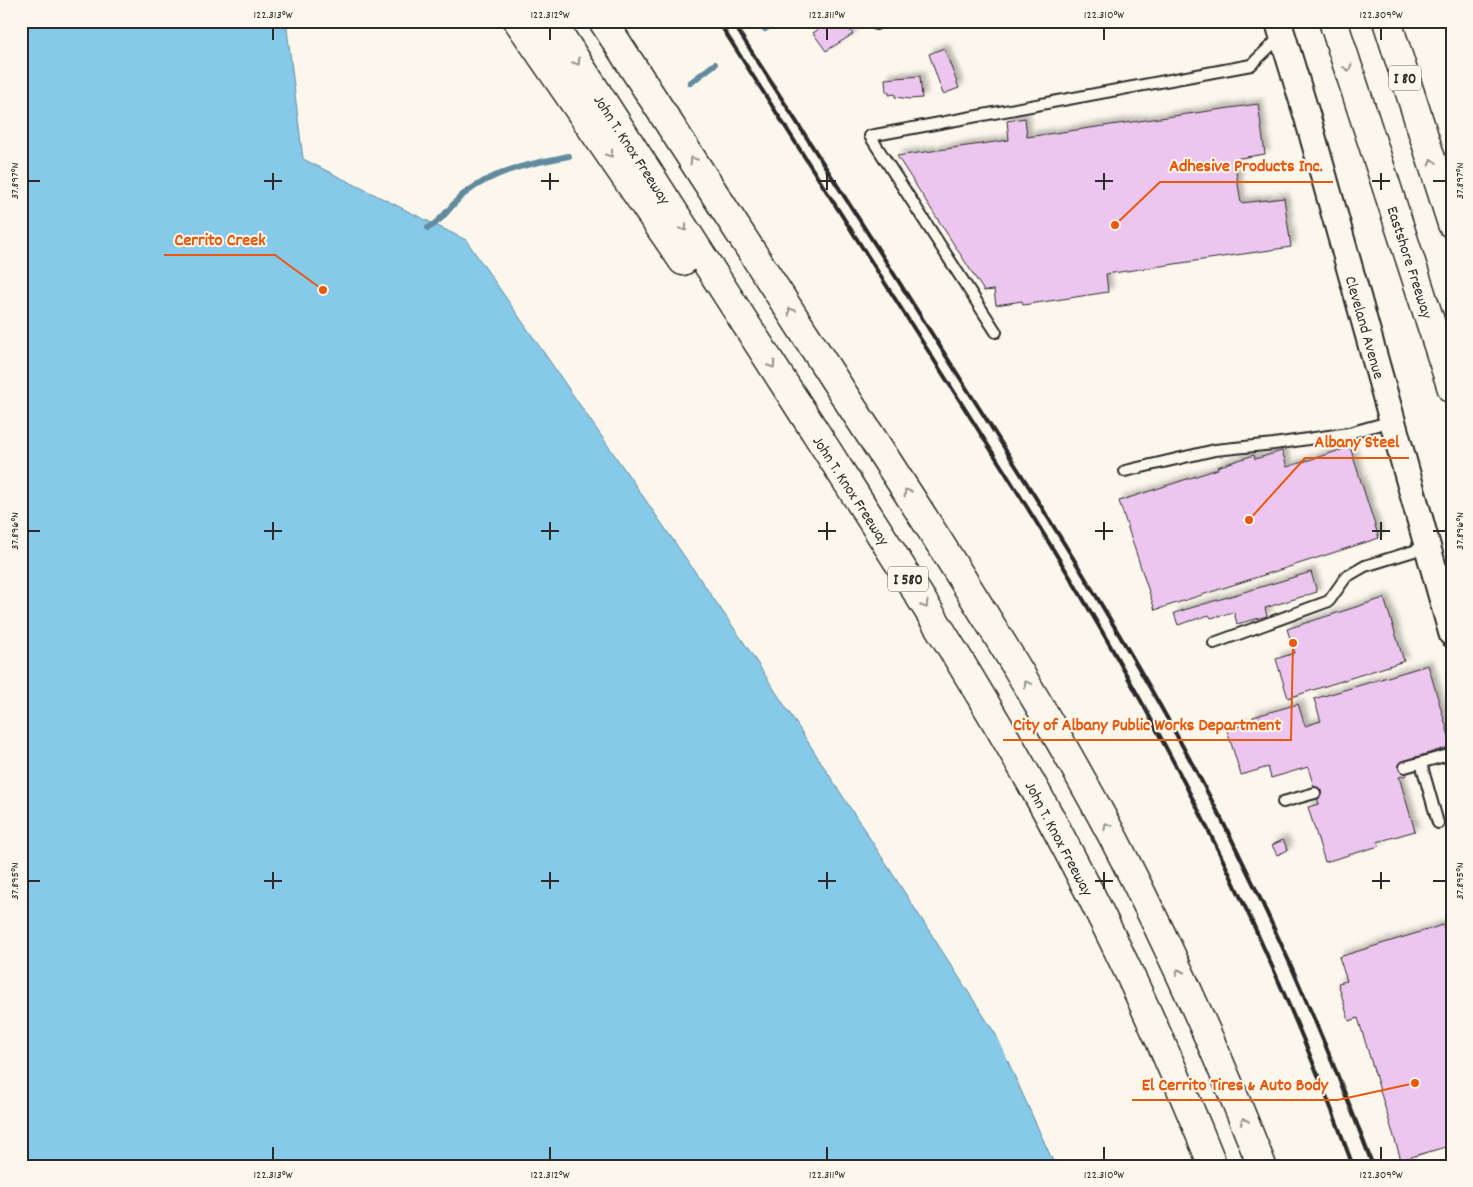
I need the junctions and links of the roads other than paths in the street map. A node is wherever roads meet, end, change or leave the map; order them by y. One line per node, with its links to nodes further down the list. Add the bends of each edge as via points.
1 (518, 21): 8 (highway, one-way to 8, via 697,281)
2 (551, 21): 8 (highway, John T. Knox Freeway / I 580, one-way to 8)
3 (603, 21): 23 (highway, I 580, one-way to 3, via 1173,958 1050,724 934,533)
4 (1333, 21): 10 (highway, Eastshore Freeway, one-way to 10)
5 (1387, 21): 7 (highway, I 80, one-way to 5)
6 (1280, 28): 9 (lane, via 1251,65 870,136); 11 (street, Cleveland Avenue)
7 (1452, 224)
8 (730, 300): 22 (highway, John T. Knox Freeway / I 580, one-way to 22, via 953,650 1063,841 1146,1011)
9 (996, 332)
10 (1452, 389)
11 (1392, 421): 12 (lane, via 1349,433 1215,450); 13 (street, Cleveland Avenue)
12 (1125, 470)
13 (1428, 548): 14 (street, Cleveland Avenue); 15 (lane, via 1366,566 1346,577 1329,601)
14 (1452, 634)
15 (1214, 643)
16 (1452, 754): 17 (lane)
17 (1421, 763): 18 (lane); 21 (lane)
18 (1405, 767)
19 (1315, 792): 20 (lane)
20 (1283, 802)
21 (1438, 823)
22 (1213, 1166)
23 (1262, 1166)

